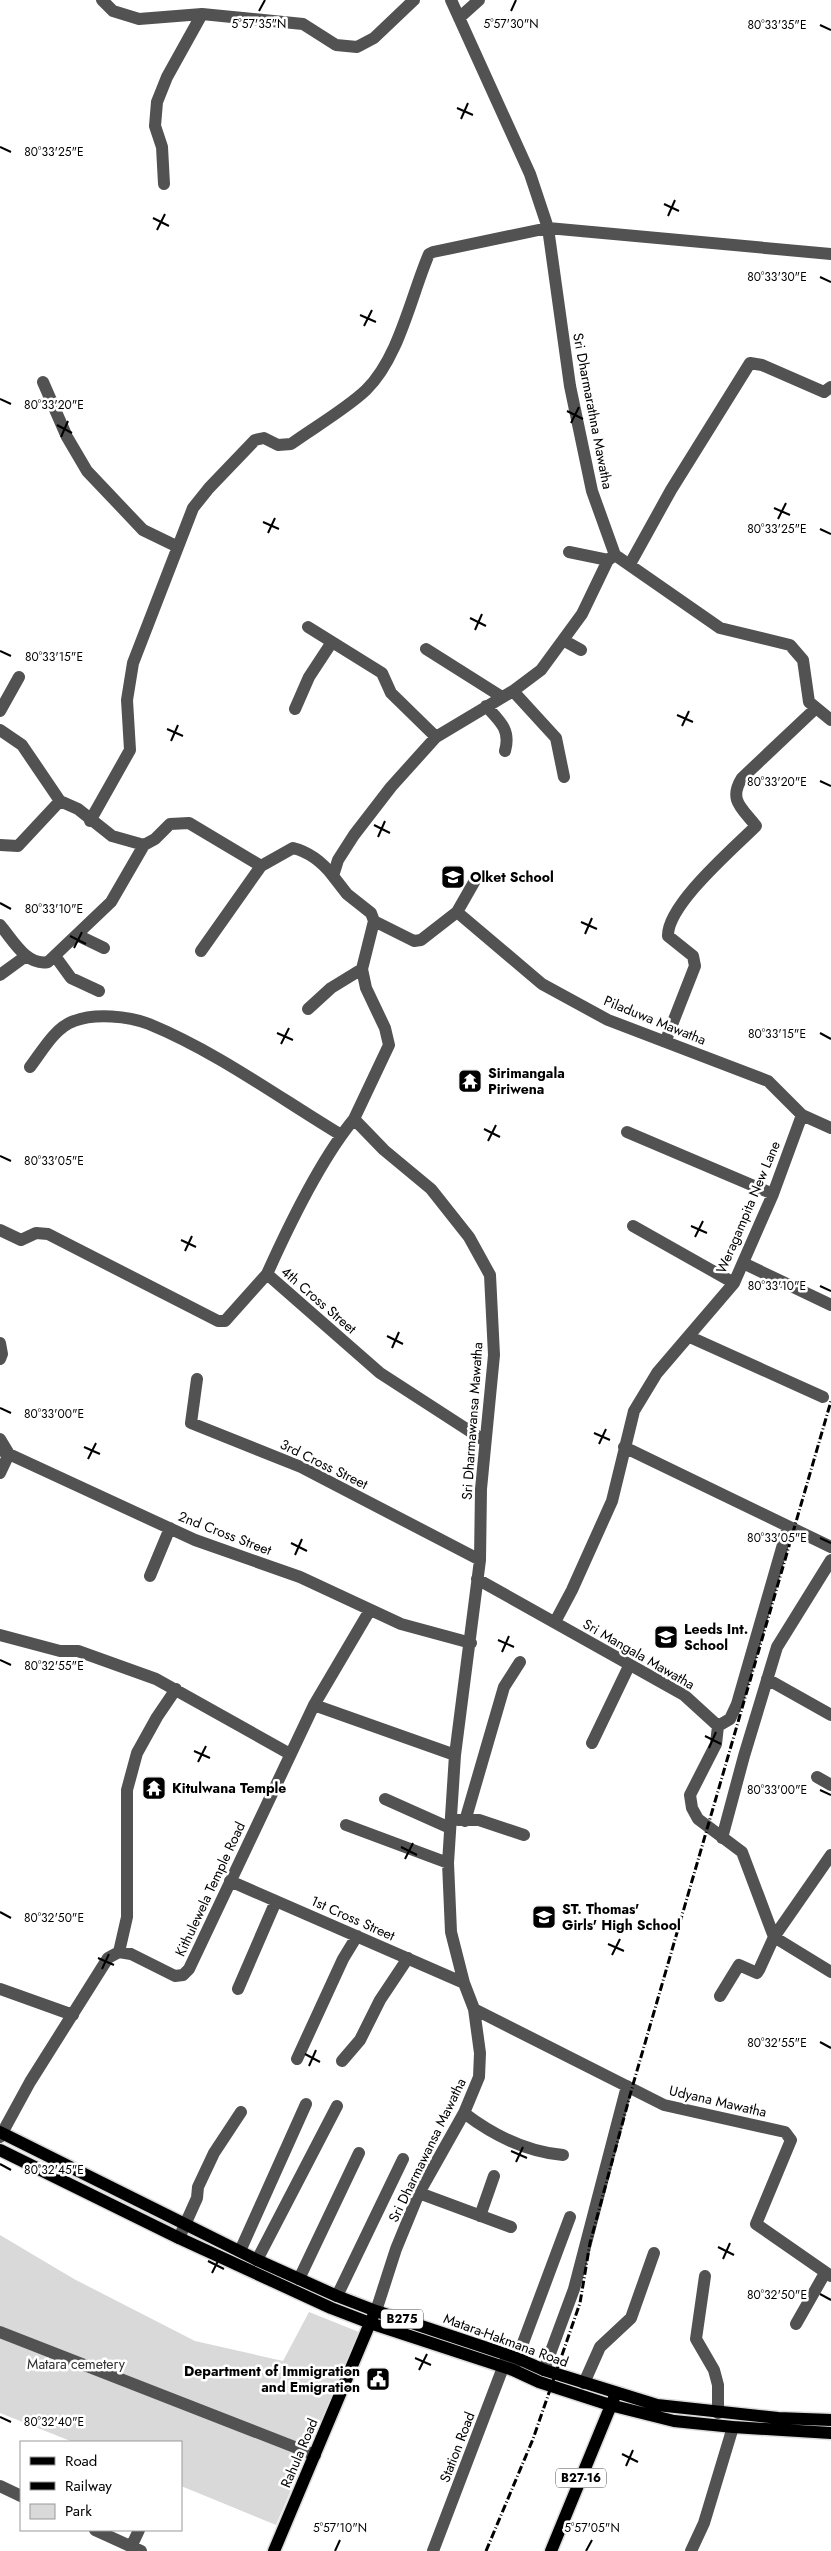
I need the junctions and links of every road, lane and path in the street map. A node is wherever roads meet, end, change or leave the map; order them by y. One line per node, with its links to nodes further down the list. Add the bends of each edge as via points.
1 (102, 0): 5 (street, via 113,11 139,19)
2 (414, 0): 5 (street, via 374,38 357,47 336,45 303,24)
3 (451, 0): 6 (street, Sri Dharmarathna Mawatha)
4 (479, 0): 6 (street)
5 (202, 14): 7 (street, via 157,102 155,126 162,147)
6 (459, 18): 8 (street, Sri Dharmarathna Mawatha, via 530,174)
7 (164, 184)
8 (548, 228): 9 (street); 12 (street, via 429,254 391,352 366,390 291,444 278,446 264,438 255,440 193,508); 14 (street, Sri Dharmarathna Mawatha, via 570,386 592,491)
9 (831, 254)
10 (42, 382): 12 (street, via 67,437 87,471 143,530)
11 (831, 387): 15 (street, via 824,392 762,365 750,363 671,490)
12 (176, 546): 33 (street, via 133,664 127,700 130,750)
13 (569, 552): 14 (street)
14 (612, 558): 15 (street); 17 (street, via 582,614)
15 (630, 564): 25 (street, via 720,628 790,645 803,660 809,702)
16 (308, 627): 18 (street)
17 (563, 640): 20 (street); 22 (street, via 541,670)
18 (332, 642): 24 (street, via 309,677); 29 (street, via 382,673 391,693)
19 (426, 648): 22 (street)
20 (581, 650)
21 (19, 678): 26 (street)
22 (507, 694): 23 (street); 31 (street, via 556,738)
23 (486, 706): 29 (street); 30 (street, via 505,730 508,739)
24 (295, 709)
25 (816, 709): 27 (street); 51 (street, via 742,778 734,790 734,798 756,826 684,899 668,928 668,936 693,956 695,966)
26 (0, 711)
27 (831, 720)
28 (0, 730): 32 (street, via 22,745)
29 (436, 737): 37 (street, via 354,835 338,860)
30 (505, 751)
31 (564, 778)
32 (60, 801): 33 (street, via 78,809); 34 (street, via 18,846)
33 (90, 821): 35 (street, via 112,836)
34 (0, 845)
35 (144, 845): 36 (street, via 156,839 170,824 189,823); 42 (street, via 111,902)
36 (261, 866): 37 (street, via 293,848 326,867); 44 (street)
37 (333, 876): 40 (street, via 347,894 371,913)
38 (477, 878): 39 (street)
39 (457, 912): 40 (street, via 421,940 414,940); 51 (street, Piladuwa Mawatha, via 542,984 608,1020)
40 (374, 922): 47 (street)
41 (0, 925): 45 (street)
42 (77, 935): 43 (street); 46 (street)
43 (104, 948)
44 (201, 951)
45 (26, 956): 46 (street, via 39,963 48,962); 48 (street)
46 (55, 956): 49 (street, via 71,978)
47 (362, 969): 50 (street, via 331,988); 54 (street, via 366,988 385,1028 389,1045)
48 (0, 975)
49 (99, 991)
50 (308, 1010)
51 (666, 1040): 53 (street, Piladuwa Mawatha, via 768,1081)
52 (30, 1067): 57 (street, via 57,1033 73,1021 94,1017 127,1018 148,1024 204,1052)
53 (802, 1115): 55 (street, Piladuwa Mawatha); 58 (street, Weragampita New Lane)
54 (354, 1119): 57 (street); 71 (street, Sri Dharmawansa Mawatha, via 431,1190 469,1237 490,1275 494,1355)
55 (831, 1128)
56 (627, 1132): 58 (street)
57 (341, 1135): 62 (street, via 287,1230)
58 (773, 1194): 61 (street, Weragampita New Lane)
59 (633, 1226): 63 (street)
60 (0, 1230): 62 (street, 4th Cross Street, via 21,1240 36,1232 48,1234 218,1321 225,1321)
61 (743, 1263): 63 (street, Weragampita New Lane); 64 (street)
62 (267, 1274): 71 (street, 4th Cross Street, via 380,1374)
63 (734, 1283): 65 (street, Weragampita New Lane)
64 (831, 1305)
65 (690, 1337): 69 (street); 72 (street, Weragampita New Lane, via 657,1373 642,1396 634,1411)
66 (0, 1343): 67 (street)
67 (0, 1359)
68 (197, 1379): 78 (street, 3rd Cross Street, via 191,1423 301,1467)
69 (823, 1397)
70 (0, 1439): 73 (street)
71 (485, 1441): 78 (street, Sri Dharmawansa Mawatha)
72 (624, 1448): 75 (street); 83 (street, Weragampita New Lane, via 612,1501)
73 (4, 1452): 74 (street); 76 (street, 2nd Cross Street)
74 (0, 1473)
75 (788, 1527): 77 (street); 92 (street, via 737,1704 730,1719)
76 (170, 1528): 80 (street); 82 (street, 2nd Cross Street, via 195,1540 300,1576)
77 (831, 1547)
78 (480, 1560): 81 (street, Sri Dharmawansa Mawatha)
79 (831, 1560): 88 (street, via 777,1647)
80 (150, 1576)
81 (477, 1579): 83 (street, Sri Mangala Mawatha); 85 (street, Sri Dharmawansa Mawatha)
82 (370, 1610): 85 (street, 2nd Cross Street, via 401,1624); 90 (street, Kithulewela Temple Road)
83 (554, 1622): 87 (street, Sri Mangala Mawatha)
84 (0, 1635): 89 (street, via 60,1651 78,1651)
85 (471, 1643): 95 (street, Sri Dharmawansa Mawatha)
86 (520, 1662): 99 (street, via 504,1687)
87 (629, 1666): 92 (street, Sri Mangala Mawatha, via 684,1695); 93 (street)
88 (767, 1679): 91 (street); 103 (street)
89 (176, 1689): 94 (street); 110 (street, via 137,1753 127,1790 127,1917)
90 (314, 1705): 94 (street, Kithulewela Temple Road); 95 (street)
91 (831, 1715)
92 (718, 1726): 103 (street, via 716,1744 690,1796 698,1820)
93 (592, 1743)
94 (290, 1754): 106 (street, Kithulewela Temple Road)
95 (455, 1755): 100 (street, Sri Dharmawansa Mawatha)
96 (817, 1777): 97 (street)
97 (831, 1786)
98 (385, 1800): 100 (street)
99 (465, 1821): 100 (street); 102 (street, via 479,1820)
100 (450, 1824): 105 (street, Sri Dharmawansa Mawatha)
101 (346, 1825): 105 (street)
102 (524, 1835)
103 (722, 1838): 109 (street, via 742,1852)
104 (831, 1855): 109 (street)
105 (448, 1863): 113 (street, Sri Dharmawansa Mawatha, via 451,1932)
106 (230, 1881): 107 (street, 1st Cross Street); 110 (street, Kithulewela Temple Road, via 189,1969 183,1975 175,1976 131,1954)
107 (276, 1900): 108 (street, 1st Cross Street); 115 (street)
108 (357, 1936): 111 (street, 1st Cross Street); 119 (street, via 343,1958)
109 (774, 1938): 112 (street); 116 (street, via 757,1973 739,1965)
110 (119, 1952): 118 (street, via 108,1958)
111 (408, 1958): 113 (street, 1st Cross Street); 120 (street, via 380,2000 360,2040)
112 (831, 1972)
113 (464, 1983): 117 (street, Sri Dharmawansa Mawatha)
114 (0, 1989): 118 (street)
115 (238, 1989)
116 (720, 1996)
117 (474, 2009): 121 (street, Udyana Mawatha); 125 (street, Sri Dharmawansa Mawatha, via 480,2053 479,2077)
118 (73, 2015): 126 (street)
119 (297, 2059)
120 (342, 2061)
121 (627, 2086): 141 (street, Udyana Mawatha, via 664,2105 784,2132 791,2140 756,2224); 150 (street, via 574,2289)
122 (306, 2104): 138 (street)
123 (337, 2106): 140 (street)
124 (241, 2112): 135 (street, via 214,2153 198,2187)
125 (464, 2113): 129 (street, via 488,2132 546,2153); 132 (street, Sri Dharmawansa Mawatha)
126 (1, 2134): 135 (main road, Matara-Hakmana Road / B275)
127 (0, 2150): 137 (main road, Matara-Hakmana Road / B275)
128 (359, 2153): 143 (street)
129 (563, 2154)
130 (403, 2159): 144 (street)
131 (494, 2176): 133 (street)
132 (419, 2193): 133 (street); 145 (street, Sri Dharmawansa Mawatha)
133 (480, 2216): 136 (street)
134 (570, 2216): 149 (street, Station Road, via 535,2316)
135 (186, 2225): 137 (street); 138 (main road, Matara-Hakmana Road / B275)
136 (512, 2227)
137 (179, 2238): 146 (main road, Matara-Hakmana Road / B275)
138 (240, 2251): 140 (main road, Matara-Hakmana Road / B275)
139 (654, 2253): 151 (street, via 631,2318 600,2347)
140 (258, 2260): 143 (main road, Matara-Hakmana Road / B275)
141 (828, 2274): 147 (street)
142 (705, 2276): 153 (street, via 696,2339 714,2370 718,2385)
143 (299, 2279): 144 (main road, Matara-Hakmana Road / B275)
144 (337, 2296): 145 (main road, Matara-Hakmana Road / B275)
145 (376, 2311): 146 (main road, Rahula Road); 149 (main road, Matara-Hakmana Road / B275)
146 (370, 2323): 149 (main road, Matara-Hakmana Road / B275); 157 (main road, Rahula Road)
147 (796, 2324)
148 (0, 2332): 157 (street)
149 (510, 2362): 150 (main road, Matara-Hakmana Road / B275); 152 (main road, Matara-Hakmana Road / B275, via 540,2382); 164 (street, Station Road)
150 (544, 2370): 151 (main road, Matara-Hakmana Road / B275)
151 (584, 2383): 152 (main road, Matara-Hakmana Road / B275)
152 (613, 2400): 153 (main road, Matara-Hakmana Road / B275); 155 (main road, Matara-Hakmana Road / B275, via 660,2418); 165 (main road, B27-16)
153 (718, 2413): 154 (main road, Matara-Hakmana Road / B275)
154 (831, 2420)
155 (733, 2427): 156 (main road, Matara-Hakmana Road / B275); 166 (street, via 704,2523)
156 (831, 2433)
157 (315, 2455): 163 (main road, Rahula Road)
158 (0, 2486): 159 (street)
159 (20, 2496)
160 (97, 2531): 162 (street)
161 (138, 2531): 162 (street)
162 (136, 2549)
163 (274, 2551)
164 (432, 2551)
165 (551, 2551)
166 (690, 2551)

